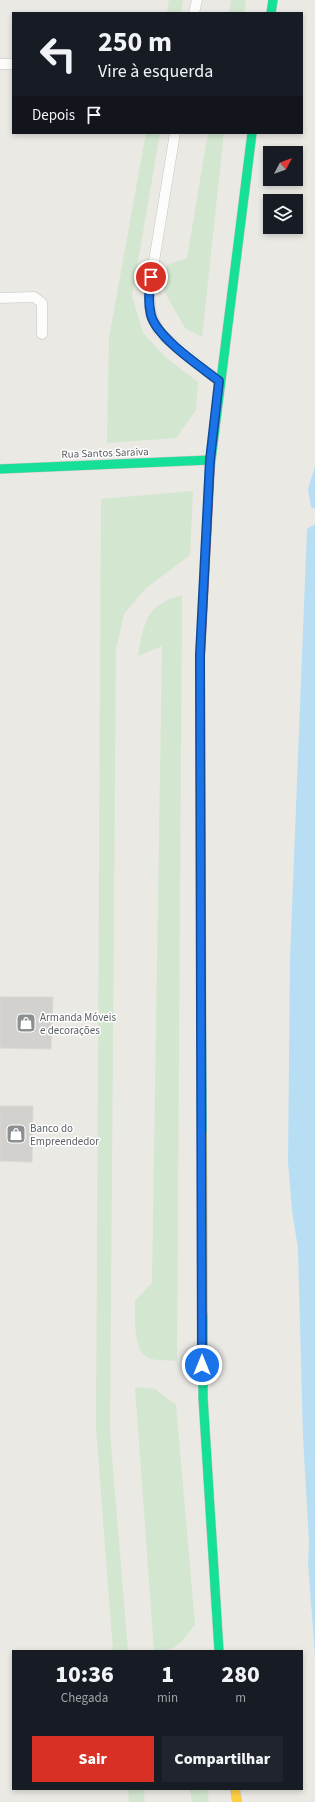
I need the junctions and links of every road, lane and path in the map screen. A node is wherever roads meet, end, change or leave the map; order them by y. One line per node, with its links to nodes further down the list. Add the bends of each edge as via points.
1 (197, 0): 3 (lane)
2 (273, 0): 4 (main road)
3 (194, 12)
4 (271, 12)
5 (0, 64): 6 (lane)
6 (12, 64)
7 (175, 134): 11 (lane, via 149,292 151,315 160,333)
8 (252, 134): 11 (main road)
9 (0, 298): 10 (lane, via 38,299 42,303)
10 (42, 334)
11 (219, 381): 12 (main road)
12 (210, 460): 13 (main road, Rua Santos Saraiva); 14 (main road, via 200,655 202,1389)
13 (0, 469)
14 (219, 1650)
15 (235, 1790): 16 (main road)
16 (237, 1802)

